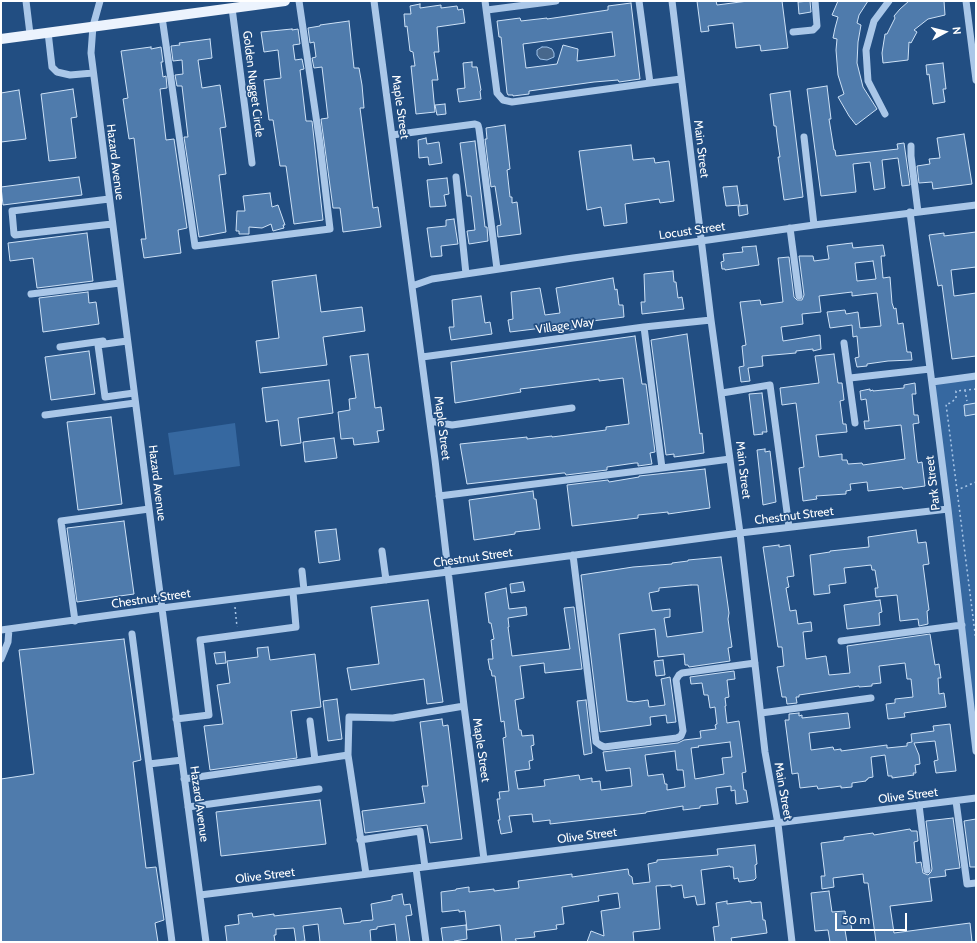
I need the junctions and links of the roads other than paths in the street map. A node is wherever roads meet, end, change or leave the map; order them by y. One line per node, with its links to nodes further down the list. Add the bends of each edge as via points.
1 (26, 1): 19 (street)
2 (100, 1): 16 (street, Hazard Avenue)
3 (285, 1): 13 (main road)
4 (299, 1): 15 (street, via 330,229 195,246)
5 (374, 1): 26 (street, Maple Street)
6 (485, 1): 14 (street)
7 (556, 1): 14 (street)
8 (639, 1): 24 (street)
9 (672, 1): 22 (street, Main Street)
10 (815, 1): 18 (street, via 817,26 813,30)
11 (889, 1): 25 (street, via 874,21 866,50 868,81)
12 (966, 1): 23 (street)
13 (232, 8): 15 (main road); 29 (street, Golden Nugget Circle)
14 (486, 10): 24 (street, via 498,93 506,102)
15 (162, 17): 16 (main road)
16 (93, 26): 17 (main road); 21 (street, Hazard Avenue)
17 (48, 32): 19 (main road); 21 (street, via 52,67 57,72 70,75)
18 (793, 32)
19 (30, 34): 20 (main road)
20 (1, 39)
21 (93, 73): 31 (street, Hazard Avenue)
22 (681, 79): 24 (street); 37 (street, Main Street)
23 (976, 80)
24 (650, 83)
25 (885, 114)
26 (392, 135): 38 (street, via 478,125); 41 (street, Maple Street)
27 (804, 137): 35 (street)
28 (911, 146): 33 (street, Park Street)
29 (252, 164)
30 (456, 177): 39 (street)
31 (109, 199): 34 (street, Hazard Avenue); 34 (street, via 12,211 14,234)
32 (976, 205): 33 (street, Locust Street)
33 (914, 212): 35 (street, Locust Street); 50 (street, Park Street)
34 (112, 224): 40 (street, Hazard Avenue)
35 (814, 225): 36 (street, Locust Street)
36 (790, 228): 37 (street, Locust Street); 43 (street)
37 (702, 241): 38 (street, Locust Street); 44 (street, Main Street)
38 (497, 269): 39 (street, Locust Street)
39 (466, 274): 41 (street, Locust Street, via 432,279)
40 (120, 283): 42 (street); 46 (street, Hazard Avenue)
41 (412, 286): 49 (street, Maple Street)
42 (31, 294)
43 (799, 296)
44 (711, 320): 45 (street, Village Way); 55 (street, Main Street)
45 (644, 327): 49 (street, Village Way); 62 (street)
46 (127, 340): 48 (street); 54 (street, Hazard Avenue); 54 (street, via 98,345 105,397)
47 (844, 343): 52 (street)
48 (60, 347)
49 (422, 357): 59 (street, Maple Street)
50 (930, 368): 52 (street); 53 (street, Park Street)
51 (976, 376): 53 (street)
52 (850, 378): 60 (street)
53 (932, 382): 64 (street, Park Street)
54 (134, 393): 56 (street, Hazard Avenue)
55 (722, 393): 61 (street, Main Street); 66 (street, via 770,385)
56 (135, 403): 58 (street); 65 (street, Hazard Avenue)
57 (572, 408): 59 (street, via 452,425)
58 (45, 415)
59 (430, 422): 63 (street, Maple Street)
60 (855, 423)
61 (730, 459): 62 (street); 67 (street, Main Street)
62 (662, 468): 63 (street)
63 (439, 496): 71 (street, Maple Street)
64 (948, 509): 66 (street, Chestnut Street); 77 (street, Park Street)
65 (149, 510): 75 (street, Hazard Avenue); 76 (street, via 61,521)
66 (789, 527): 67 (street, Chestnut Street)
67 (740, 533): 69 (street, Chestnut Street); 83 (street, Main Street)
68 (382, 550): 72 (street)
69 (573, 555): 71 (street, Chestnut Street); 83 (street, via 596,742 600,746 681,736 683,731 676,680 682,672)
70 (302, 571): 73 (street)
71 (448, 572): 72 (street, Chestnut Street); 85 (street, Maple Street)
72 (386, 580): 73 (street, Chestnut Street)
73 (304, 590): 74 (street, Chestnut Street)
74 (293, 592): 75 (street, Chestnut Street); 87 (street, via 296,627 200,640 209,715)
75 (162, 608): 76 (street, Chestnut Street); 87 (street, Hazard Avenue)
76 (75, 621): 78 (street, Chestnut Street)
77 (962, 625): 81 (street); 89 (street, Park Street)
78 (9, 629): 79 (street, Chestnut Street); 82 (street, via 8,642)
79 (1, 630)
80 (132, 634): 93 (street)
81 (841, 641)
82 (1, 659)
83 (755, 663): 86 (street, Main Street)
84 (871, 698): 86 (street)
85 (464, 706): 90 (street, via 393,718 349,718); 102 (street, Maple Street)
86 (761, 713): 100 (street, Main Street)
87 (176, 719): 91 (street, Hazard Avenue)
88 (310, 721): 92 (street)
89 (976, 751)
90 (348, 755): 92 (street); 101 (street)
91 (182, 760): 93 (street); 94 (street, Hazard Avenue)
92 (315, 760): 94 (street)
93 (149, 764): 109 (street)
94 (184, 779): 99 (street, Hazard Avenue)
95 (319, 789): 99 (street)
96 (976, 798): 97 (street, Olive Street)
97 (956, 800): 98 (street, Olive Street); 107 (street, via 967,884)
98 (919, 805): 100 (street, Olive Street); 105 (street)
99 (188, 807): 108 (street, Hazard Avenue)
100 (778, 824): 102 (street, Olive Street); 112 (street, Main Street)
101 (360, 840): 103 (street, via 420,832); 106 (street)
102 (484, 859): 103 (street, Olive Street)
103 (424, 867): 104 (street, Olive Street)
104 (416, 868): 106 (street, Olive Street); 111 (street)
105 (927, 870)
106 (366, 874): 108 (street, Olive Street)
107 (976, 883)
108 (200, 895): 110 (street, Hazard Avenue)
109 (172, 942)
110 (206, 942)
111 (426, 942)
112 (792, 942)

